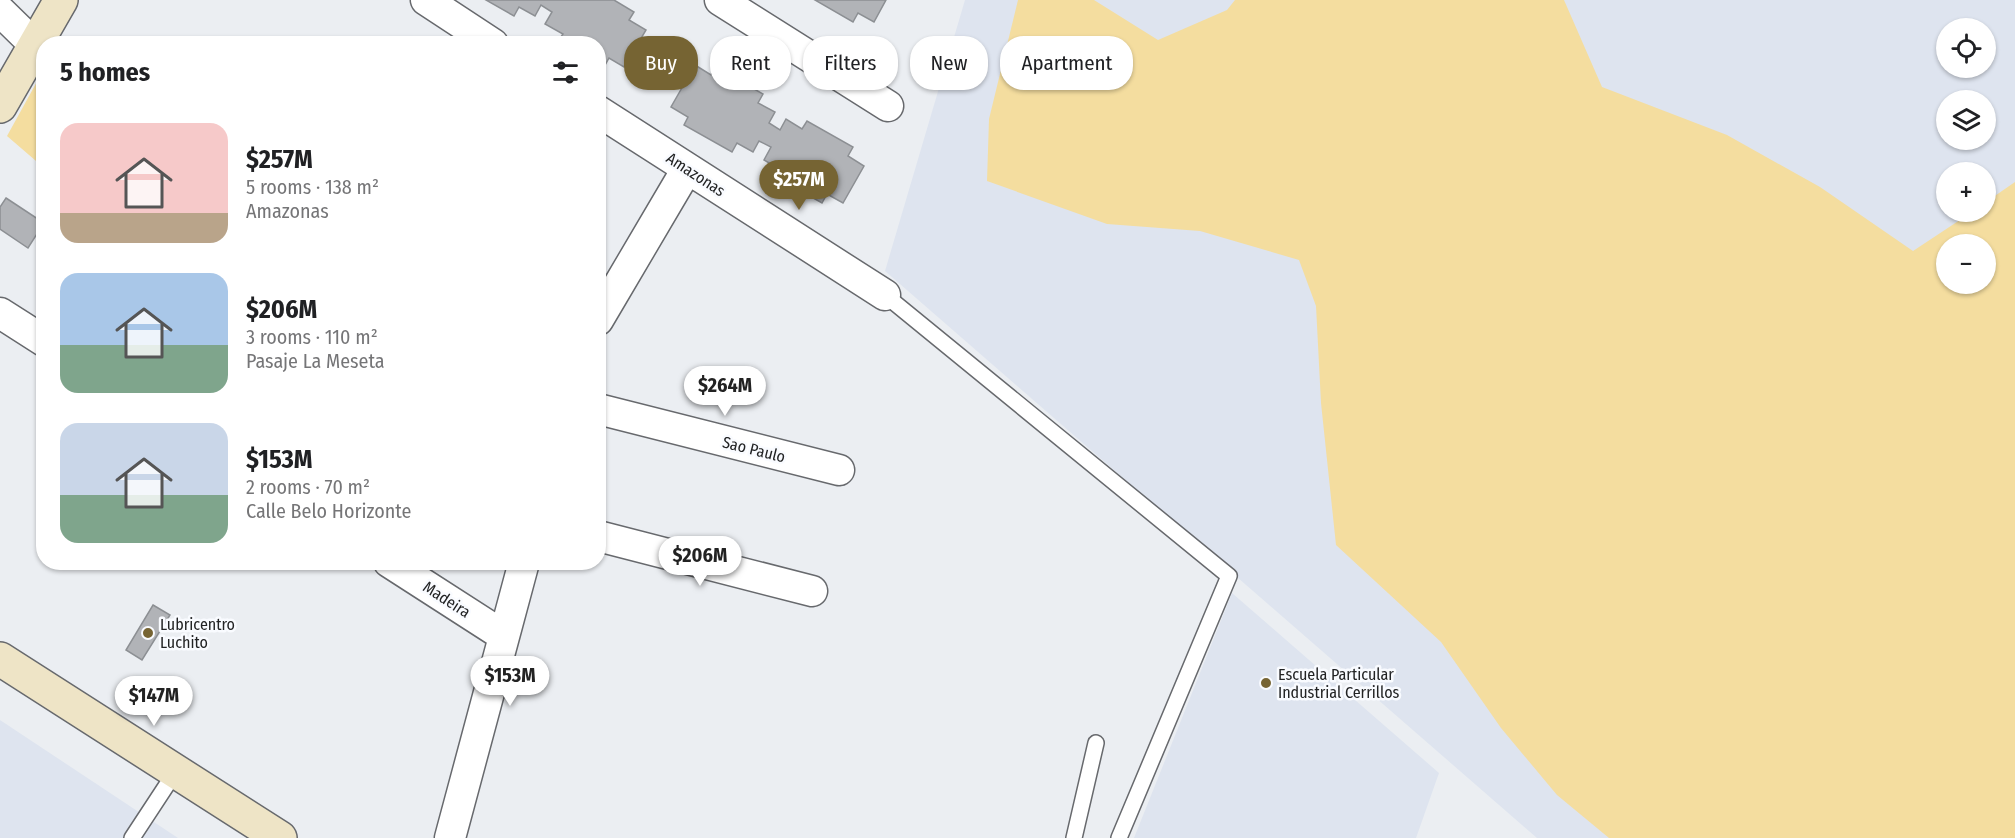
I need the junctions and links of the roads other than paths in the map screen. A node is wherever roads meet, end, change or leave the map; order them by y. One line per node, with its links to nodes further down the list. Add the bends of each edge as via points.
1 (61, 0): 5 (main road)
2 (426, 0): 6 (street)
3 (720, 0): 10 (street)
4 (0, 11): 7 (street)
5 (45, 36)
6 (482, 36)
7 (36, 47)
8 (36, 54): 9 (main road)
9 (0, 106)
10 (888, 106)
11 (606, 116): 12 (street, Amazonas)
12 (687, 169): 13 (street, Amazonas); 14 (street)
13 (885, 295): 31 (lane, via 1229,576)
14 (606, 306)
15 (0, 313): 16 (street)
16 (36, 336)
17 (606, 411): 18 (street, Sao Paulo)
18 (839, 470)
19 (606, 538): 22 (street)
20 (401, 570): 23 (street, Madeira)
21 (522, 570): 23 (street)
22 (812, 591)
23 (504, 636): 29 (street)
24 (0, 659): 26 (main road)
25 (1096, 743): 30 (lane)
26 (176, 771): 27 (lane); 28 (main road)
27 (132, 838)
28 (280, 838)
29 (450, 838)
30 (1074, 838)
31 (1119, 838)

